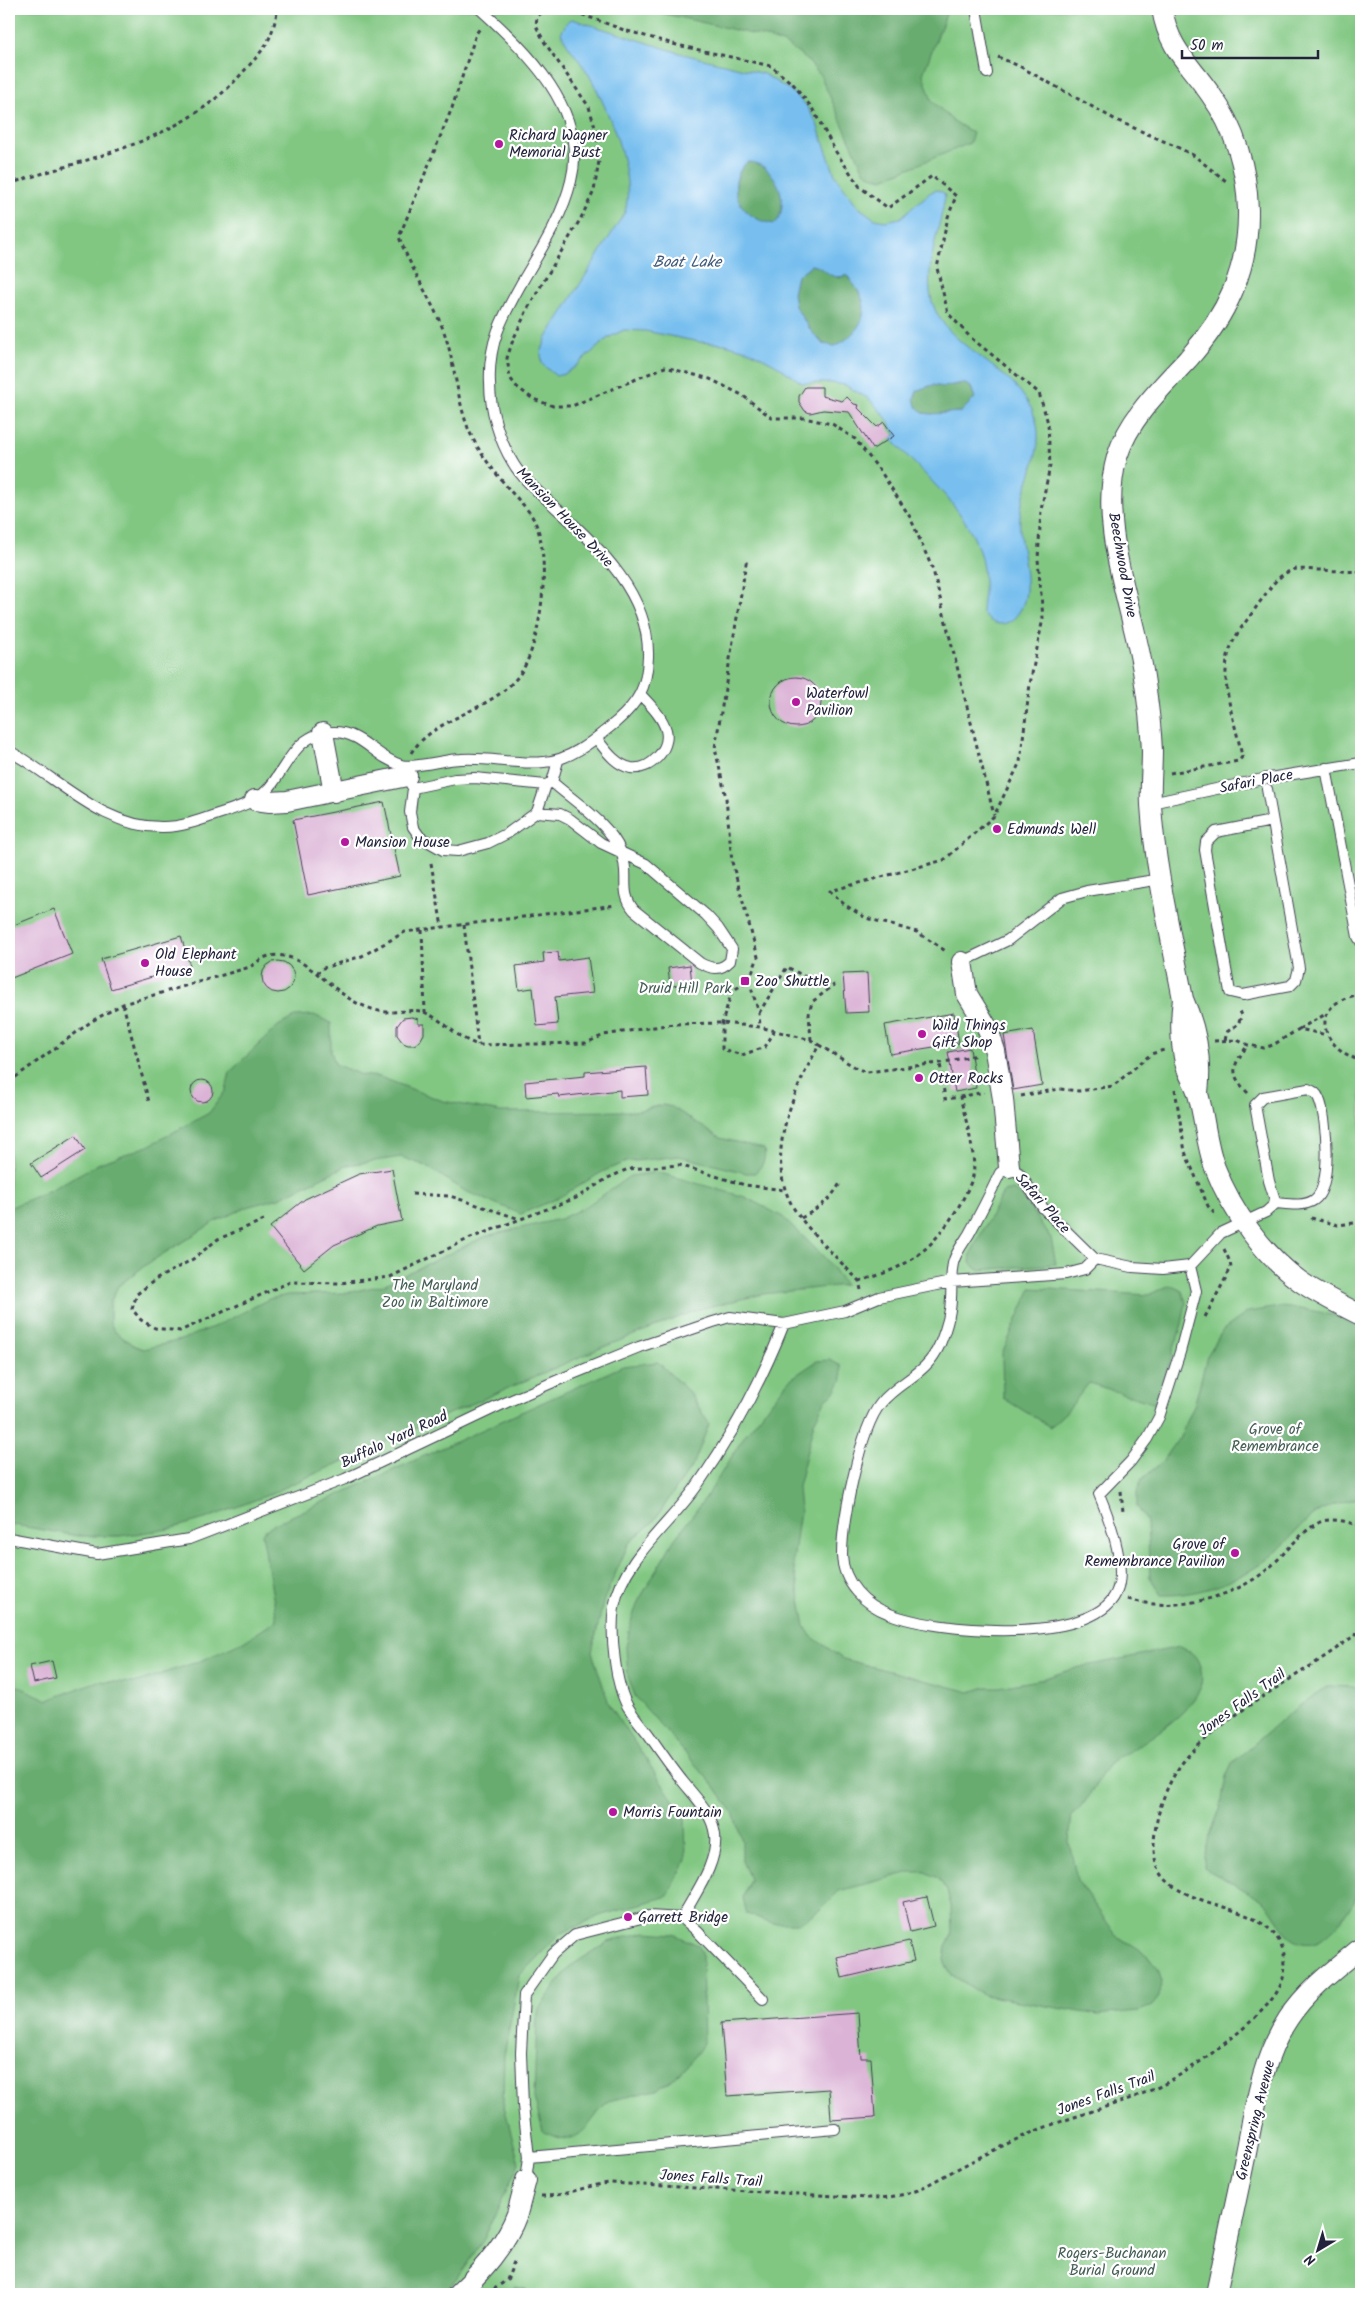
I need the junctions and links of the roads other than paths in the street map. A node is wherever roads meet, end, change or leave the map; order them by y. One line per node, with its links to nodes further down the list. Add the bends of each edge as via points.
1 (480, 9): 5 (lane, Mansion House Drive, via 526,53 554,93 574,139 575,160 562,209 497,330 491,358 493,411 502,441 526,481 589,539 615,568 634,597 649,642 648,673)
2 (976, 9): 4 (lane)
3 (1162, 9): 17 (street, Beechwood Drive, via 1165,28 1174,47 1226,117 1245,176 1248,209 1246,243 1239,272 1220,318 1138,416 1117,456 1113,481 1114,531 1144,674 1150,719)
4 (987, 73)
5 (641, 695): 7 (lane, Mansion House Drive); 7 (lane, via 666,731 662,752 652,762 630,768 610,755)
6 (323, 733): 12 (lane, Mansion House Drive, via 338,732 352,736); 15 (street); 16 (lane, Mansion House Drive, via 311,736 299,745 267,791)
7 (596, 738): 9 (lane, Mansion House Drive)
8 (9, 751): 16 (lane, Mansion House Drive, via 99,811 144,826 166,828 190,823)
9 (558, 761): 12 (lane, Mansion House Drive, via 538,763 463,758); 13 (lane)
10 (1361, 763): 11 (lane, Safari Place)
11 (1326, 768): 17 (lane, Safari Place); 22 (lane)
12 (408, 777): 13 (lane, Mansion House Drive); 15 (street, Mansion House Drive); 18 (lane, via 413,827 420,837 443,850 458,851 488,843)
13 (549, 784): 18 (lane); 20 (lane, via 612,834)
14 (1266, 789): 19 (lane)
15 (334, 792): 16 (street, Mansion House Drive, via 287,801)
16 (255, 800)
17 (1151, 803): 21 (street, Beechwood Drive)
18 (537, 812): 20 (lane, via 560,814 601,844)
19 (1272, 821): 19 (lane, via 1298,976 1290,986 1242,995 1230,992 1206,842 1216,832)
20 (622, 853): 20 (lane, via 627,872 624,892 629,904 700,963 718,969 730,961 732,949 706,915 646,864)
21 (1161, 879): 23 (lane, via 1062,898 1008,940); 26 (street, Beechwood Drive, via 1183,999 1194,1023 1198,1044 1201,1067 1198,1093 1215,1168)
22 (1361, 942)
23 (962, 962): 24 (street, Safari Place, via 967,994 986,1027 995,1052)
24 (1009, 1167): 27 (lane, Safari Place, via 1019,1173 1043,1208); 29 (lane, via 1000,1174 954,1260)
25 (1276, 1203): 25 (lane, via 1307,1203 1322,1190 1326,1148 1320,1099 1313,1090 1263,1096 1257,1102 1256,1120); 26 (lane, via 1266,1212)
26 (1244, 1222): 28 (lane, via 1221,1233); 30 (street, Beechwood Drive, via 1264,1248 1301,1282)
27 (1095, 1260): 28 (lane, via 1163,1269); 29 (lane, Buffalo Yard Road, via 1086,1269 1066,1274)
28 (1190, 1266): 29 (lane, via 1196,1291 1159,1416 1132,1461 1099,1494 1113,1529 1120,1580 1116,1593 1109,1604 1095,1614 1036,1629 952,1628 888,1614 858,1593 849,1581 842,1557 844,1519 868,1430 880,1404 932,1360 948,1321)
29 (951, 1282): 31 (lane, Buffalo Yard Road, via 878,1297 845,1311)
30 (1361, 1315)
31 (784, 1324): 32 (lane, Buffalo Yard Road, via 730,1317 639,1347 507,1402 345,1479 189,1539 97,1554); 33 (lane, via 766,1370 737,1423 696,1487 625,1576 614,1608 618,1681 628,1707 706,1810 715,1835 712,1862)
32 (9, 1538)
33 (682, 1918): 35 (lane); 37 (lane, via 649,1916 575,1935 553,1954 524,1995 521,2053)
34 (1361, 1948): 40 (street, Greenspring Avenue, via 1306,1996 1276,2041 1258,2093)
35 (763, 1999)
36 (835, 2129): 37 (lane)
37 (529, 2157): 38 (lane)
38 (532, 2188): 39 (street, via 500,2245)
39 (458, 2294)
40 (1216, 2294)

